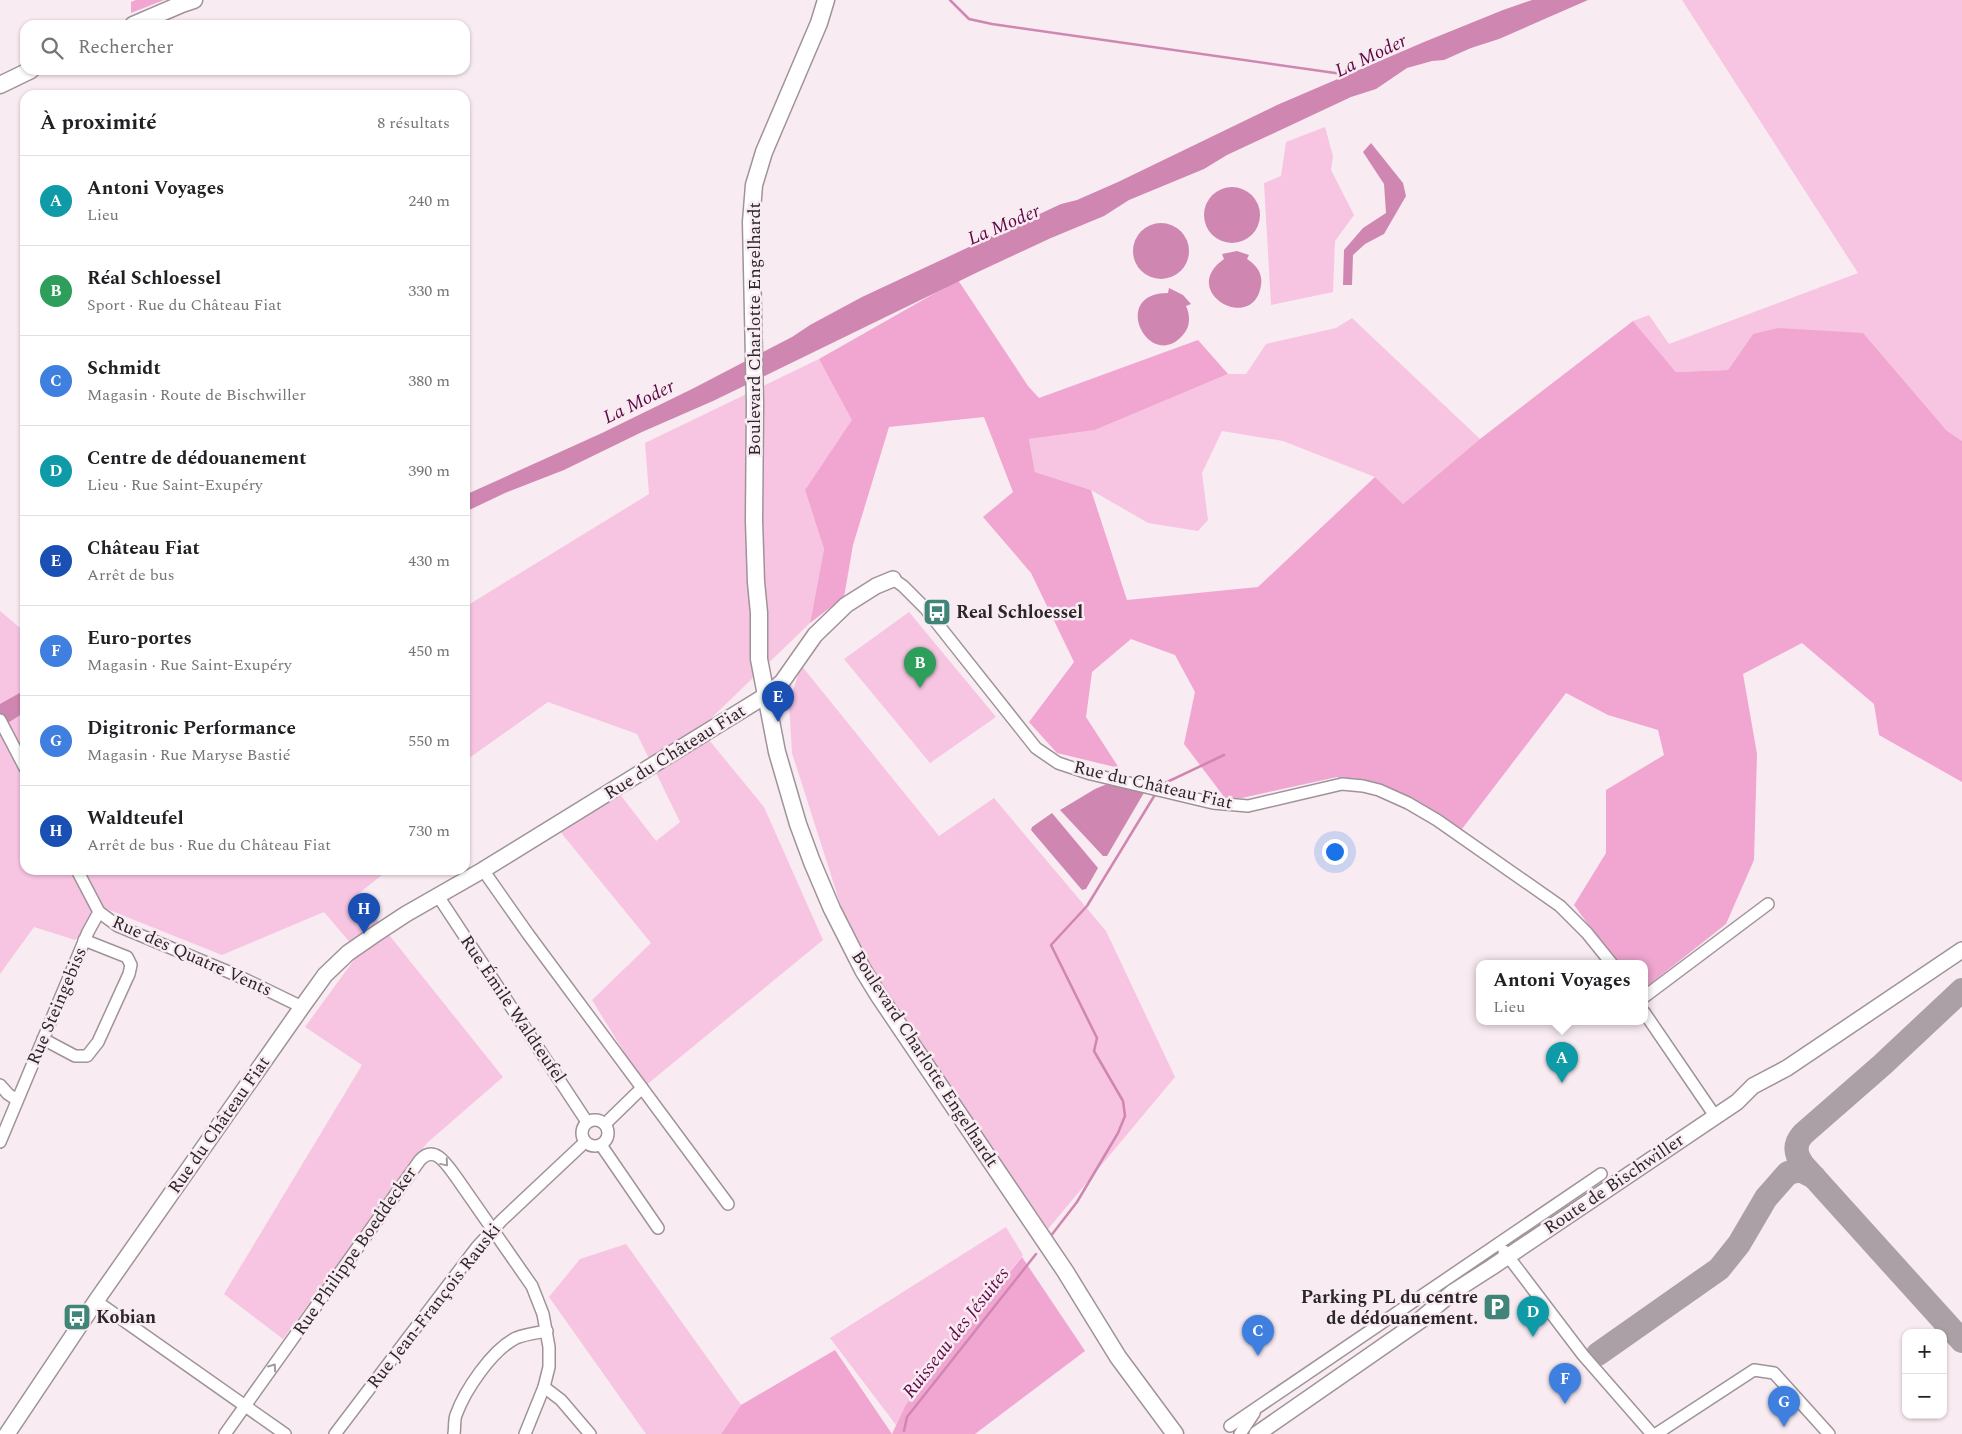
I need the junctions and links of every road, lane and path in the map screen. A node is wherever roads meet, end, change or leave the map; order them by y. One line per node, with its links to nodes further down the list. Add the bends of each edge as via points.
1 (194, 0): 3 (main road)
2 (826, 0): 7 (main road, Boulevard Charlotte Engelhardt, via 819,24 764,152 754,185 751,222 756,582 751,629)
3 (145, 20)
4 (21, 75): 5 (main road)
5 (0, 85)
6 (893, 579): 7 (street, Rue du Château Fiat, via 846,605 815,635 782,682); 17 (street, Rue du Château Fiat, via 925,608 1036,748 1058,763 1091,774 1212,802 1248,806 1332,786 1363,786 1379,790 1437,820 1560,906)
7 (765, 696): 10 (street, Rue du Château Fiat); 38 (main road, Boulevard Charlotte Engelhardt, via 788,790 812,862 859,962 894,1020 1065,1271)
8 (0, 720): 9 (street)
9 (20, 759)
10 (483, 870): 12 (street, Rue du Château Fiat); 23 (street)
11 (80, 875): 14 (street, Rue des Quatre Vents)
12 (438, 896): 19 (street, Rue du Château Fiat, via 348,953 325,975); 26 (street, Rue Émile Waldteufel)
13 (1768, 904): 18 (street)
14 (99, 912): 15 (street, Rue Steingebiss); 19 (street, Rue des Quatre Vents, via 118,926 236,975)
15 (84, 940): 21 (street, Rue Steingebiss); 21 (street, via 127,957 131,965 128,974 98,1042 88,1056 75,1056)
16 (1962, 950): 25 (street, Route de Bischwiller, via 1787,1068 1760,1092)
17 (1609, 960)
18 (1648, 994)
19 (302, 1007): 36 (street, Rue du Château Fiat)
20 (1648, 1018): 25 (street)
21 (43, 1039): 24 (street, Rue Steingebiss)
22 (0, 1085): 24 (street)
23 (642, 1088): 27 (street); 32 (street)
24 (17, 1100): 28 (street, Rue Steingebiss)
25 (1715, 1116): 35 (street, Route de Bischwiller)
26 (588, 1122): 27 (street, via 598,1120); 29 (street, via 582,1134)
27 (604, 1124): 30 (street, via 608,1135)
28 (0, 1142)
29 (585, 1142): 30 (street, via 593,1146); 34 (street, Rue Jean-François Rauski)
30 (602, 1145): 33 (street)
31 (1601, 1174): 35 (street)
32 (728, 1204)
33 (658, 1228)
34 (492, 1230): 37 (street, Rue Philippe Boeddecker, via 532,1286); 40 (street, Rue Philippe Boeddecker, one-way to 34, via 423,1156 434,1154 444,1160); 47 (street, Rue Jean-François Rauski)
35 (1503, 1250): 41 (street); 43 (street, Route de Bischwiller, via 1492,1267 1469,1288); 55 (street, via 1583,1355)
36 (96, 1301): 40 (street); 44 (street, Rue du Château Fiat)
37 (547, 1331): 39 (street, Rue Philippe Boeddecker, via 548,1367); 48 (street, via 516,1339 502,1348 484,1368 459,1408)
38 (1132, 1376): 51 (main road, Boulevard Charlotte Engelhardt); 52 (main road, Boulevard Charlotte Engelhardt)
39 (544, 1387): 49 (street, Rue Philippe Boeddecker); 50 (street, via 561,1400)
40 (244, 1406): 45 (street, Rue Philippe Boeddecker); 46 (street)
41 (1256, 1409): 42 (street); 53 (street)
42 (1230, 1426)
43 (1261, 1431): 54 (street, Route de Bischwiller)
44 (6, 1434)
45 (225, 1434)
46 (285, 1434)
47 (334, 1434)
48 (454, 1434)
49 (526, 1434)
50 (590, 1434)
51 (1162, 1434)
52 (1175, 1434)
53 (1240, 1434)
54 (1251, 1434)
55 (1652, 1434)
56 (1656, 1434): 57 (street, via 1754,1370 1774,1373)
57 (1829, 1434)

